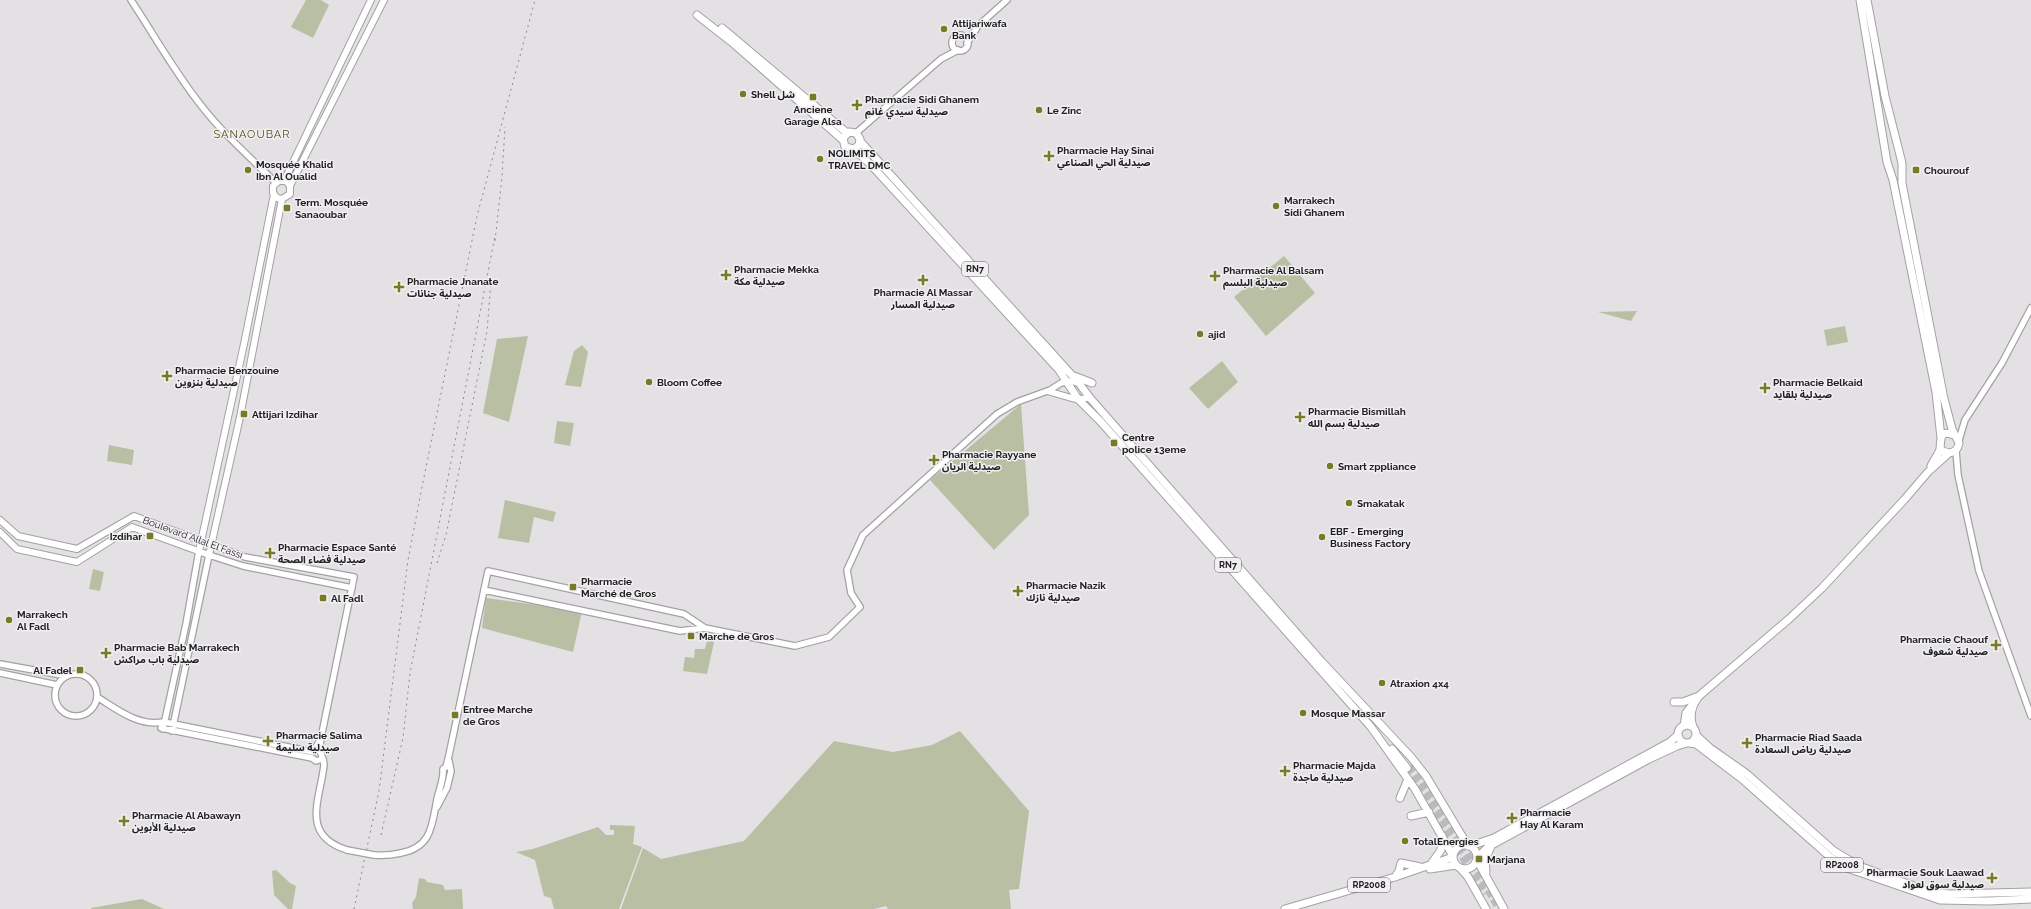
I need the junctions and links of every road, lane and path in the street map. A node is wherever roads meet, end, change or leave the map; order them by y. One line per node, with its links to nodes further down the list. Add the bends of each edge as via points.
1 (131, 0): 25 (street, via 176,72 200,104)
2 (371, 0): 24 (main road)
3 (384, 0): 26 (main road)
4 (1007, 0): 8 (street)
5 (1860, 0): 18 (main road)
6 (1867, 0): 15 (main road)
7 (698, 13): 12 (main road, RN7)
8 (978, 26): 9 (street); 11 (street)
9 (962, 35): 10 (street, via 954,37); 11 (street)
10 (952, 43): 13 (street, via 954,49); 14 (street)
11 (967, 43): 13 (street, via 965,48)
12 (740, 46): 16 (main road, RN7); 19 (main road, RN7)
13 (958, 50): 14 (street)
14 (941, 59): 17 (street)
15 (1894, 132): 18 (main road, via 1886,132); 22 (main road)
16 (847, 133): 17 (main road); 19 (main road)
17 (856, 133): 20 (main road, RN7)
18 (1883, 135): 23 (main road)
19 (843, 140): 21 (main road, RN7, via 847,148)
20 (860, 141): 21 (main road); 30 (main road, RN7)
21 (854, 149): 31 (main road, RN7, via 959,260 1059,370)
22 (1903, 173): 23 (main road, via 1896,177); 38 (main road, via 1902,183 1916,260)
23 (1890, 175): 38 (main road, via 1936,392)
24 (284, 181): 25 (main road); 26 (main road)
25 (276, 183): 27 (main road)
26 (290, 186): 28 (main road, via 290,194)
27 (274, 194): 28 (main road); 44 (main road)
28 (282, 199): 45 (main road)
29 (2031, 308): 37 (street, via 2002,363)
30 (1070, 374): 32 (main road, RN7); 33 (main road)
31 (1066, 382): 32 (street); 34 (street); 36 (main road, RN7)
32 (1078, 383): 35 (main road, RN7)
33 (1092, 383)
34 (1047, 391): 36 (street); 50 (street, via 1023,399 997,414 863,536 847,570 850,593 860,607 829,637 795,646)
35 (1090, 398): 36 (street); 65 (main road, RN7)
36 (1078, 400): 68 (main road, RN7, via 1101,422)
37 (1965, 420): 38 (street); 38 (street)
38 (1951, 435): 39 (main road, via 1939,442); 40 (main road, via 1959,445)
39 (1940, 449): 40 (main road); 41 (main road)
40 (1951, 453): 41 (main road); 59 (street, via 1957,464 1979,571)
41 (1928, 472): 55 (main road, via 1816,593)
42 (0, 520): 44 (main road, Boulevard Allal El Fassi, via 18,536 73,549 84,546 134,516)
43 (0, 532): 46 (main road, Boulevard Allal El Fassi, via 17,549 77,562 132,527)
44 (201, 541): 45 (main road, Boulevard Allal El Fassi); 46 (main road)
45 (212, 545): 47 (main road); 48 (street, Boulevard Allal El Fassi, via 245,557 354,578)
46 (199, 551): 47 (main road, Boulevard Allal El Fassi); 60 (street)
47 (209, 555): 48 (street, Boulevard Allal El Fassi, via 243,566); 62 (street)
48 (352, 588): 72 (street)
49 (484, 590): 50 (street, via 680,632); 50 (street, via 488,572 684,614); 73 (street)
50 (704, 628)
51 (0, 664): 53 (street)
52 (0, 673): 54 (street)
53 (67, 676): 54 (street); 56 (street, via 78,674 88,677 94,684)
54 (57, 685): 56 (street, via 56,702 61,710 69,715 87,714 94,707)
55 (1699, 696): 57 (main road, via 1684,702); 58 (main road)
56 (97, 697): 61 (street, via 129,718)
57 (1674, 702)
58 (1694, 704): 63 (main road, via 1686,713); 64 (main road, via 1691,719)
59 (2031, 716)
60 (164, 722): 61 (street); 62 (street); 66 (street)
61 (156, 724): 66 (street)
62 (174, 724): 67 (street); 72 (street)
63 (1684, 726): 64 (main road); 69 (main road)
64 (1693, 727): 70 (main road, RP2008)
65 (1383, 728): 68 (main road, RN7, via 1409,766); 82 (main road, via 1421,770)
66 (163, 729): 67 (street)
67 (172, 731): 72 (street)
68 (1376, 734): 74 (main road)
69 (1678, 735): 71 (main road, RP2008, via 1682,741); 82 (main road, via 1670,742 1494,838)
70 (1696, 735): 71 (main road, via 1694,740); 91 (main road, RP2008, via 1747,774 1834,851 1850,862 1940,894)
71 (1688, 743): 83 (main road, via 1649,759); 92 (main road, RP2008, via 1696,744 1742,779 1830,857 1847,868 1940,900)
72 (317, 754): 78 (street, bridge, via 324,761 316,811 317,826 326,840 332,844 347,850 374,855 410,852 419,847 429,835)
73 (447, 770): 75 (street); 77 (street, via 445,795)
74 (1408, 779): 76 (main road); 79 (main road)
75 (440, 788): 77 (street); 78 (street)
76 (1400, 798)
77 (441, 801): 78 (street)
78 (436, 809)
79 (1428, 812): 80 (main road); 81 (main road)
80 (1411, 816)
81 (1442, 834): 84 (main road); 86 (main road, via 1441,850)
82 (1469, 846): 84 (main road, via 1458,847); 85 (main road, via 1474,850)
83 (1491, 846): 85 (main road); 89 (main road, via 1485,860)
84 (1453, 856): 86 (main road, RP2008); 87 (main road)
85 (1477, 859): 87 (main road, via 1471,868); 89 (main road)
86 (1432, 864): 88 (main road, RP2008)
87 (1458, 867): 94 (main road, RP2008, via 1429,870); 95 (main road, via 1468,877)
88 (1423, 868): 90 (main road, RP2008); 90 (main road, via 1401,863)
89 (1486, 876): 96 (main road)
90 (1395, 877): 93 (main road, RP2008)
91 (2031, 892)
92 (2031, 899)
93 (1285, 909)
94 (1298, 909)
95 (1486, 909)
96 (1504, 909)

